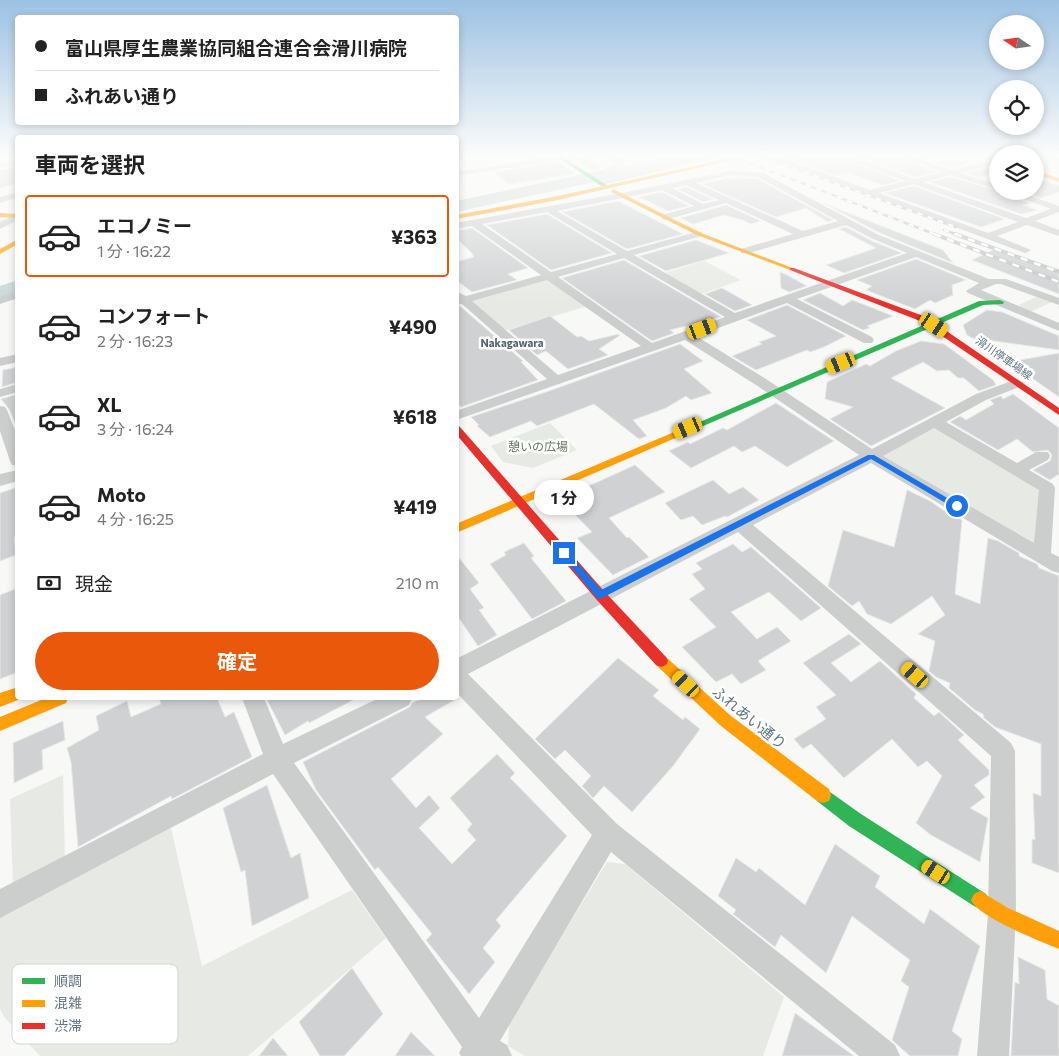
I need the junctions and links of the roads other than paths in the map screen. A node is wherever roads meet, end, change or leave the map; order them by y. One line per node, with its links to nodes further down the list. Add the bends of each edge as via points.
1 (519, 206): 14 (street)
2 (557, 206): 10 (street)
3 (645, 206): 15 (street, 滑川停車場線)
4 (740, 206): 23 (street)
5 (816, 206): 17 (street)
6 (906, 206): 24 (street)
7 (982, 206): 16 (street)
8 (1054, 206): 16 (street, via 1059,208)
9 (702, 207): 15 (street)
10 (549, 210): 18 (street); 30 (street)
11 (0, 215): 12 (street)
12 (15, 216)
13 (15, 217): 19 (street)
14 (459, 217)
15 (665, 217): 22 (street, 滑川停車場線)
16 (1024, 221): 21 (street); 24 (street)
17 (844, 222): 23 (street); 29 (street)
18 (474, 223): 20 (street); 31 (street)
19 (0, 226)
20 (459, 226)
21 (1059, 233)
22 (699, 234): 27 (street, 滑川停車場線); 30 (street)
23 (802, 234): 27 (street)
24 (989, 236): 26 (street)
25 (15, 243): 28 (street)
26 (1026, 250)
27 (745, 251): 33 (street, 滑川停車場線)
28 (0, 252)
29 (915, 254): 32 (street); 33 (street)
30 (626, 255): 31 (street); 43 (street)
31 (548, 276): 37 (street); 49 (street)
32 (988, 283): 34 (street); 35 (street, via 1002,281)
33 (832, 284): 38 (street); 44 (street, 滑川停車場線)
34 (972, 291): 41 (street); 44 (street, via 971,297)
35 (1029, 291): 41 (street); 42 (street)
36 (15, 295): 40 (street)
37 (459, 299)
38 (788, 299): 43 (street); 48 (street)
39 (459, 300): 54 (street)
40 (0, 301)
41 (1000, 302): 45 (street, via 982,303); 46 (street)
42 (1059, 302)
43 (733, 317): 47 (street)
44 (922, 319): 45 (street, 滑川停車場線); 48 (street)
45 (934, 325): 55 (street, 滑川停車場線); 58 (street)
46 (1059, 327)
47 (686, 335): 49 (street); 56 (street)
48 (868, 340): 50 (street)
49 (650, 347): 54 (street)
50 (841, 351)
51 (15, 359): 52 (street)
52 (0, 362)
53 (779, 375): 56 (street)
54 (557, 381): 62 (street)
55 (1017, 383): 61 (street, 滑川停車場線); 63 (street, via 981,397)
56 (756, 384): 58 (street)
57 (15, 389): 59 (street)
58 (773, 391): 66 (street); 71 (street)
59 (0, 393)
60 (0, 410): 65 (street)
61 (1059, 412)
62 (459, 415)
63 (935, 422): 66 (street); 68 (street)
64 (459, 431): 71 (street, ふれあい通り)
65 (15, 452)
66 (871, 456): 72 (street); 74 (street)
67 (1042, 456): 68 (street)
68 (1018, 470): 74 (street, via 1047,488)
69 (15, 476): 70 (street)
70 (0, 480)
71 (520, 502): 73 (street); 76 (street, ふれあい通り)
72 (739, 523): 76 (street); 88 (street, via 1003,751)
73 (459, 528)
74 (1042, 556): 75 (street)
75 (1059, 566)
76 (600, 595): 77 (street); 88 (street, ふれあい通り, via 659,659 726,721 855,820)
77 (459, 668)
78 (459, 679): 86 (street)
79 (15, 694): 80 (street)
80 (0, 700)
81 (57, 700): 84 (street)
82 (254, 700): 85 (street)
83 (397, 700): 85 (street)
84 (0, 724)
85 (277, 760): 87 (street); 90 (street)
86 (608, 833): 90 (street); 91 (street)
87 (0, 904)
88 (1002, 914): 89 (street, ふれあい通り); 92 (street)
89 (1059, 940)
90 (483, 1053)
91 (884, 1056)
92 (993, 1056)

